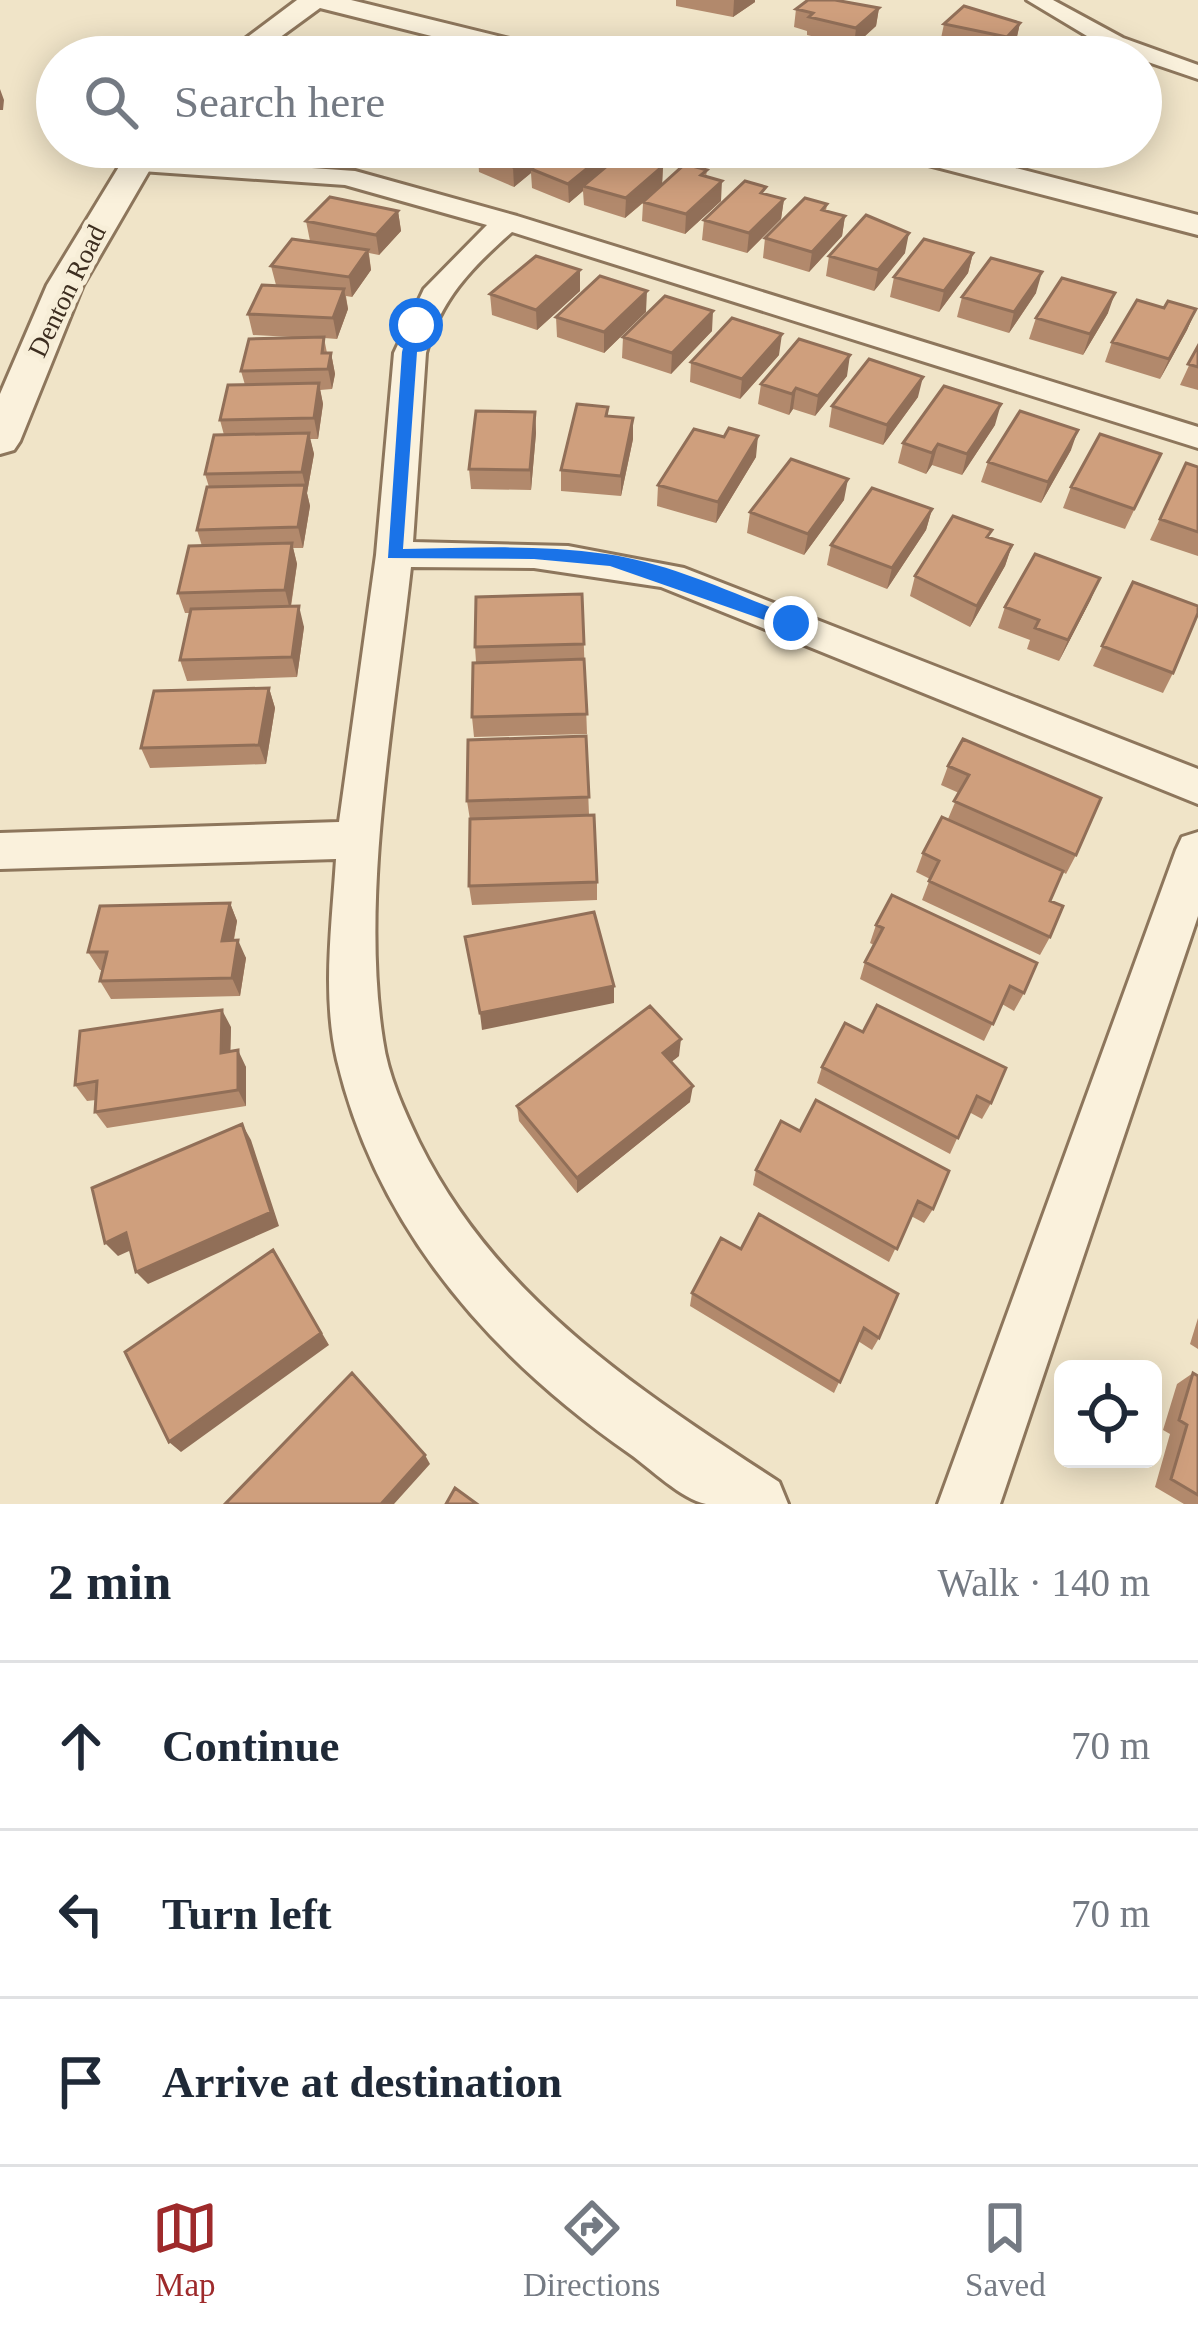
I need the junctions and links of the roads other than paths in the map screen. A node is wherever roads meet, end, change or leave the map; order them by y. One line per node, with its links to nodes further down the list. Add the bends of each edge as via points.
1 (317, 0): 3 (street); 4 (street)
2 (1038, 0): 5 (street)
3 (265, 36)
4 (464, 36)
5 (1101, 36)
6 (1162, 59): 7 (street)
7 (1198, 72)
8 (134, 168): 14 (street, Denton Road, via 65,285)
9 (263, 168): 11 (street, via 346,177)
10 (978, 168): 12 (street)
11 (507, 222): 13 (street); 15 (street, via 442,279 416,325)
12 (1198, 225)
13 (1198, 439)
14 (0, 441)
15 (394, 554): 16 (street, via 534,553 610,560 671,577); 17 (street)
16 (1198, 787)
17 (359, 840): 18 (street); 20 (street, via 359,1046 402,1169 443,1244 542,1352)
18 (0, 850)
19 (1198, 850): 21 (street)
20 (758, 1504)
21 (969, 1504)

